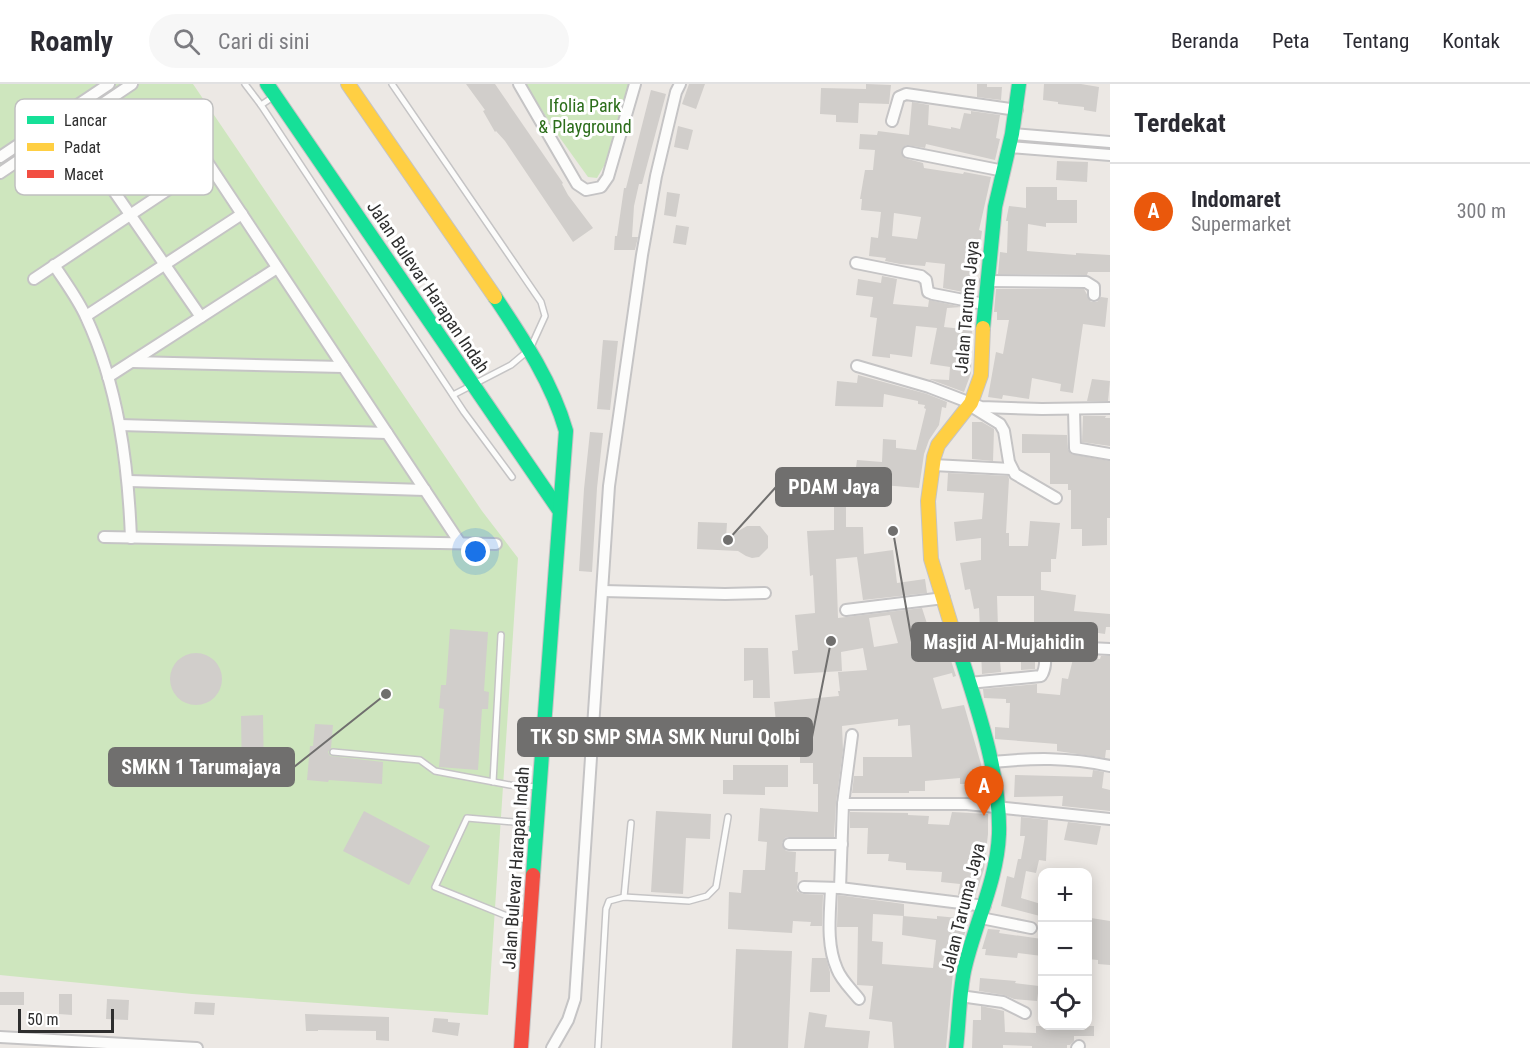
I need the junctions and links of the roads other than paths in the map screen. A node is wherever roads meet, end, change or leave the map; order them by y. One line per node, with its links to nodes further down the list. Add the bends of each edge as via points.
1 (110, 84): 11 (street)
2 (132, 84): 12 (street)
3 (245, 84): 13 (lane)
4 (348, 84): 40 (street, Jalan Bulevar Harapan Indah)
5 (392, 84): 40 (lane, via 541,302 545,316)
6 (519, 84): 7 (street, via 577,184 586,190 601,187 608,177)
7 (635, 84)
8 (680, 84): 64 (street, via 656,176 642,255 609,486)
9 (1019, 84): 14 (street, Jalan Taruma Jaya)
10 (271, 90): 13 (lane); 45 (street, Jalan Bulevar Harapan Indah)
11 (88, 99)
12 (110, 99)
13 (261, 105): 46 (lane)
14 (1017, 110): 15 (street, via 906,94 898,97); 16 (street, Jalan Taruma Jaya)
15 (892, 121)
16 (1011, 140): 17 (street); 20 (street); 24 (street, Jalan Taruma Jaya)
17 (1106, 142): 20 (street)
18 (15, 147): 21 (street)
19 (908, 152): 24 (street)
20 (1106, 156)
21 (0, 157)
22 (15, 163): 25 (street)
23 (213, 170): 29 (street)
24 (1004, 171): 35 (street, Jalan Taruma Jaya, via 995,207)
25 (0, 173)
26 (118, 195): 28 (street)
27 (160, 195): 28 (street)
28 (131, 214): 31 (street); 32 (street)
29 (242, 214): 31 (street); 33 (street)
30 (856, 263): 37 (street, via 921,276 928,292)
31 (165, 264): 38 (street); 39 (street)
32 (54, 265): 34 (street); 38 (street)
33 (277, 268): 39 (street); 43 (street)
34 (34, 279)
35 (986, 281): 36 (street, via 1086,282 1094,287); 37 (street, Jalan Taruma Jaya)
36 (1094, 295)
37 (984, 304): 47 (street, Jalan Taruma Jaya, via 981,375)
38 (86, 316): 44 (street)
39 (201, 317): 41 (street)
40 (530, 349): 45 (lane, via 511,365); 59 (street, Jalan Bulevar Harapan Indah, via 566,431)
41 (132, 362): 43 (street); 44 (street)
42 (857, 366): 47 (street, via 929,387)
43 (343, 367): 51 (street)
44 (108, 378): 50 (street)
45 (473, 385): 46 (lane); 59 (street, Jalan Bulevar Harapan Indah)
46 (453, 395): 55 (lane)
47 (970, 404): 49 (street); 53 (street, Jalan Taruma Jaya, via 938,445); 54 (street, via 1004,430)
48 (1110, 408): 49 (street)
49 (1074, 410): 52 (street, via 1075,448)
50 (120, 425): 51 (street); 56 (street)
51 (387, 433): 57 (street)
52 (1110, 454)
53 (933, 465): 54 (street); 66 (street, Jalan Taruma Jaya, via 928,538)
54 (1011, 469): 58 (street)
55 (513, 477)
56 (129, 481): 57 (street); 61 (street)
57 (425, 490): 62 (street)
58 (1056, 498)
59 (559, 510): 76 (street, Jalan Bulevar Harapan Indah)
60 (104, 537): 61 (street)
61 (131, 538): 62 (street)
62 (460, 543): 63 (street)
63 (496, 544)
64 (603, 591): 65 (street); 97 (street, via 575,999)
65 (765, 593)
66 (944, 598): 67 (street); 70 (street, Jalan Taruma Jaya)
67 (846, 610)
68 (501, 634): 75 (lane)
69 (1110, 649): 70 (street, via 1048,646 1041,676)
70 (969, 683): 73 (street, Jalan Taruma Jaya)
71 (852, 735): 77 (street)
72 (333, 752): 75 (lane, via 420,760 435,771)
73 (990, 762): 74 (street, via 1053,758); 78 (street, Jalan Taruma Jaya)
74 (1110, 766)
75 (493, 782): 76 (lane)
76 (540, 787): 82 (street, Jalan Bulevar Harapan Indah)
77 (843, 804): 78 (street); 84 (street)
78 (998, 806): 80 (street); 88 (street, Jalan Taruma Jaya, via 997,852)
79 (728, 817): 87 (lane, via 716,886 707,896 689,901)
80 (1110, 819)
81 (631, 823): 87 (lane)
82 (537, 824): 89 (street, Jalan Bulevar Harapan Indah); 89 (lane, via 467,818 435,887 512,918)
83 (789, 844): 84 (street)
84 (842, 844): 86 (street)
85 (804, 886): 86 (street)
86 (835, 888): 88 (street); 92 (street, via 830,928 832,953 837,970)
87 (624, 897): 98 (lane, via 609,901 606,909)
88 (983, 912): 90 (street); 91 (street, Jalan Taruma Jaya)
89 (531, 920): 95 (street, Jalan Bulevar Harapan Indah)
90 (1031, 928)
91 (960, 996): 93 (street, via 1003,1002); 99 (street, Jalan Taruma Jaya)
92 (859, 999)
93 (1024, 1013)
94 (0, 1037): 96 (street)
95 (522, 1046)
96 (197, 1048)
97 (552, 1048)
98 (598, 1048)
99 (956, 1048)

